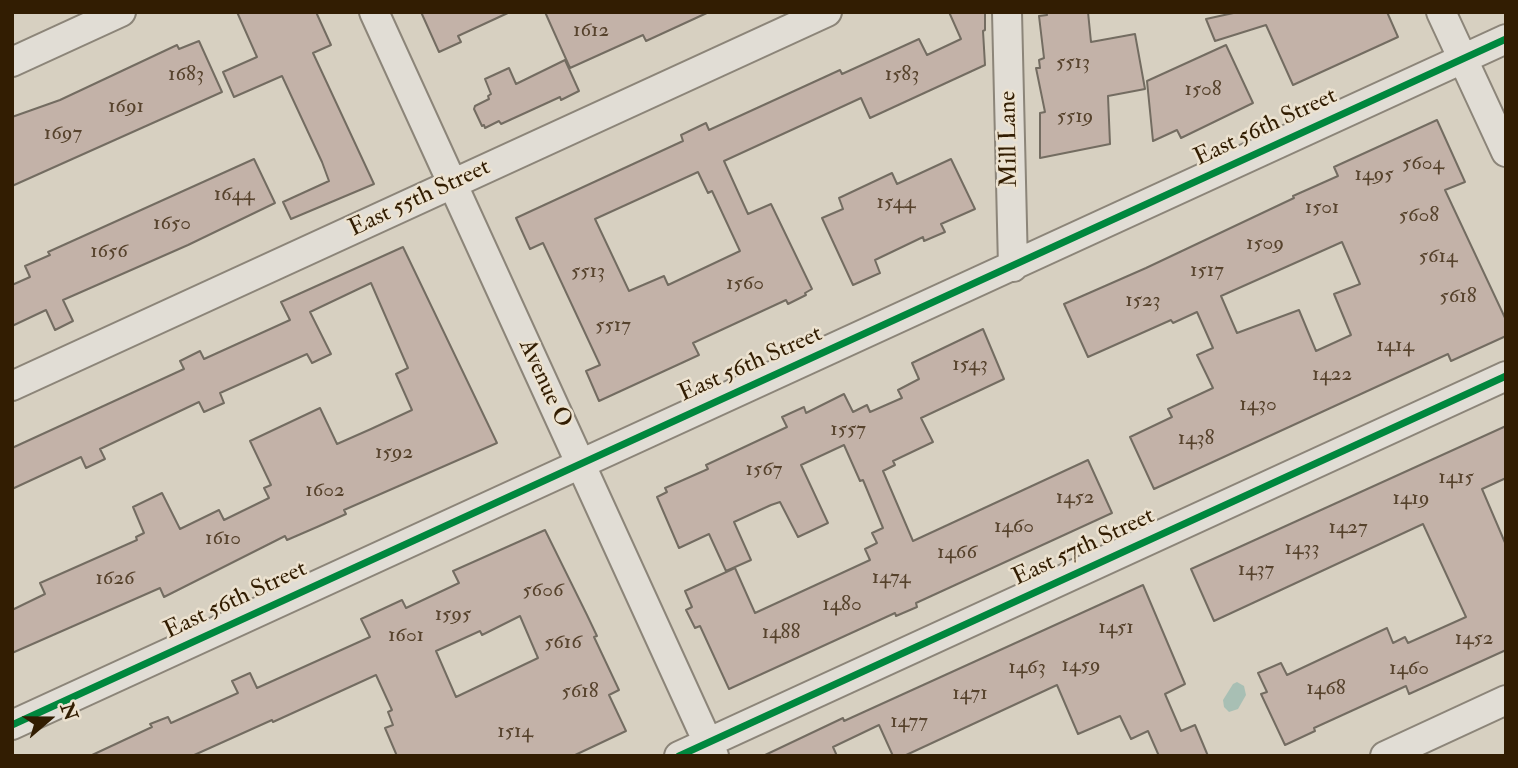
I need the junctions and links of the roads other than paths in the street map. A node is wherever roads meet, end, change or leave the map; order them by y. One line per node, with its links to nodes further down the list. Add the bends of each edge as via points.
1 (121, 12): 8 (street)
2 (374, 12): 10 (street, Avenue O)
3 (827, 12): 10 (street, East 55th Street)
4 (1007, 12): 11 (street, Mill Lane)
5 (1441, 12): 7 (street)
6 (1506, 39): 7 (street, East 56th Street)
7 (1462, 59): 9 (street); 11 (street, East 56th Street)
8 (12, 62)
9 (1506, 152)
10 (453, 184): 13 (street, East 55th Street); 14 (street, Avenue O)
11 (1013, 267): 14 (street, East 56th Street)
12 (1506, 376): 17 (street, East 57th Street)
13 (12, 386)
14 (581, 464): 16 (street, East 56th Street); 17 (street, Avenue O)
15 (1506, 700): 19 (street)
16 (12, 725)
17 (711, 749): 18 (street, East 57th Street)
18 (679, 756)
19 (1385, 756)

